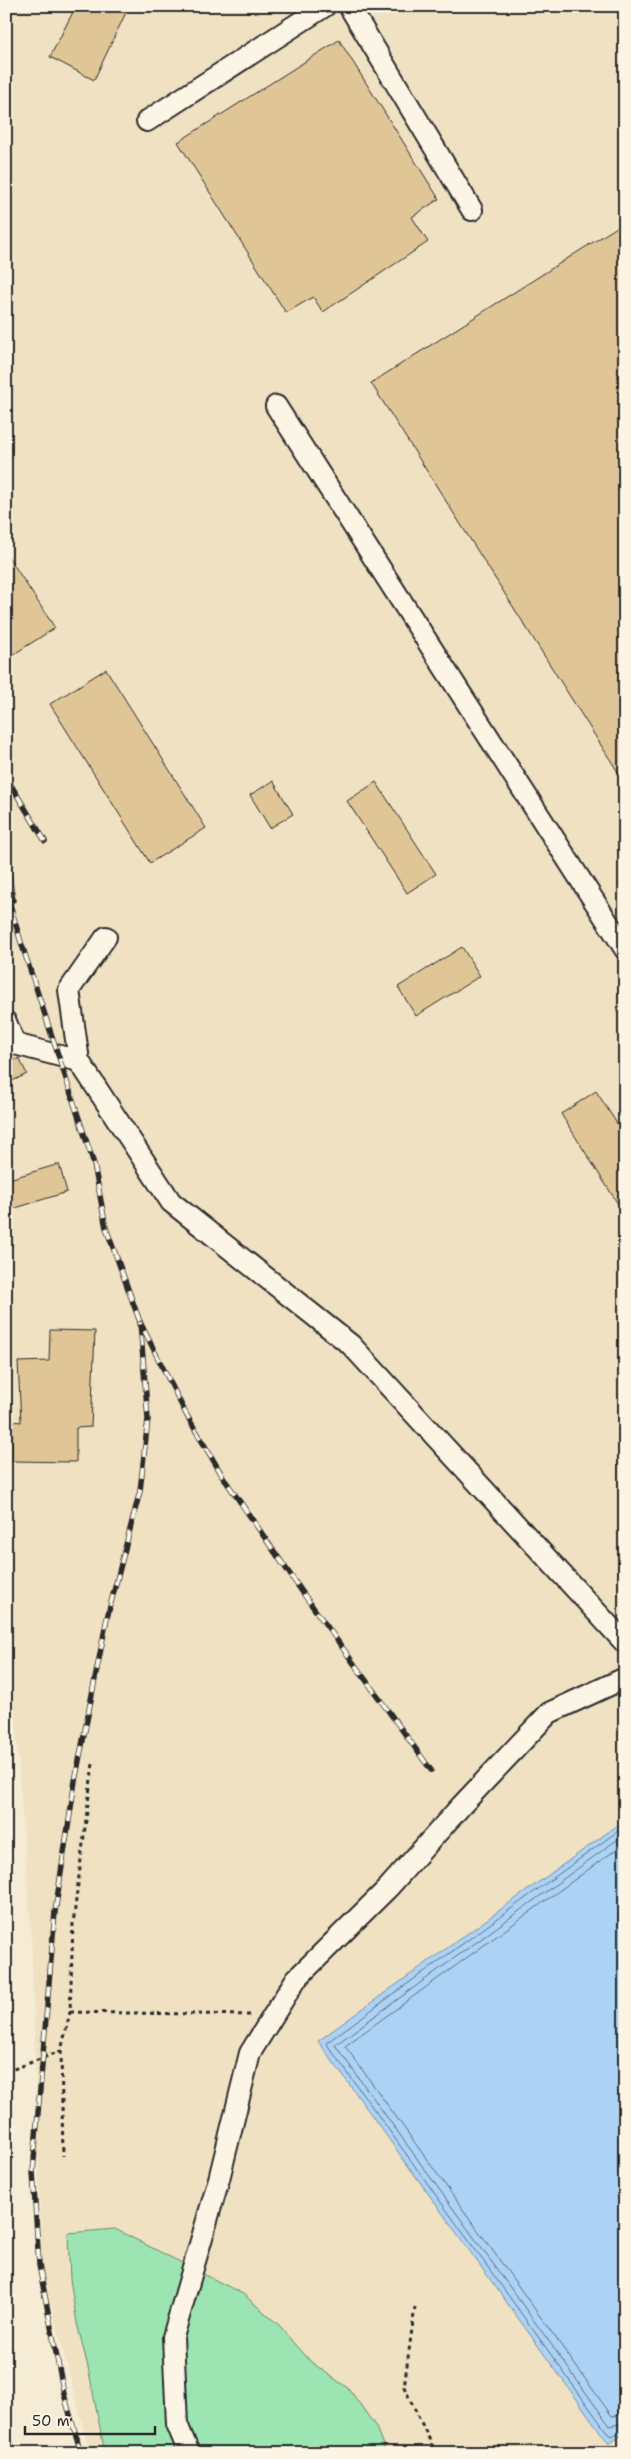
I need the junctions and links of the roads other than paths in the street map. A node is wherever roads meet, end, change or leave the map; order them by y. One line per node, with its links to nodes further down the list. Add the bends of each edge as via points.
1 (325, 6): 3 (lane)
2 (349, 6): 4 (lane)
3 (147, 122)
4 (472, 210)
5 (276, 406): 7 (lane)
6 (106, 937): 10 (lane, via 69,990)
7 (625, 949)
8 (6, 1022): 9 (lane)
9 (10, 1043): 10 (lane)
10 (80, 1061): 11 (lane, via 171,1202 351,1344)
11 (625, 1642)
12 (625, 1678): 13 (lane, via 549,1713 388,1888 296,1979 250,2053 219,2179 173,2337 177,2424)
13 (189, 2453)

